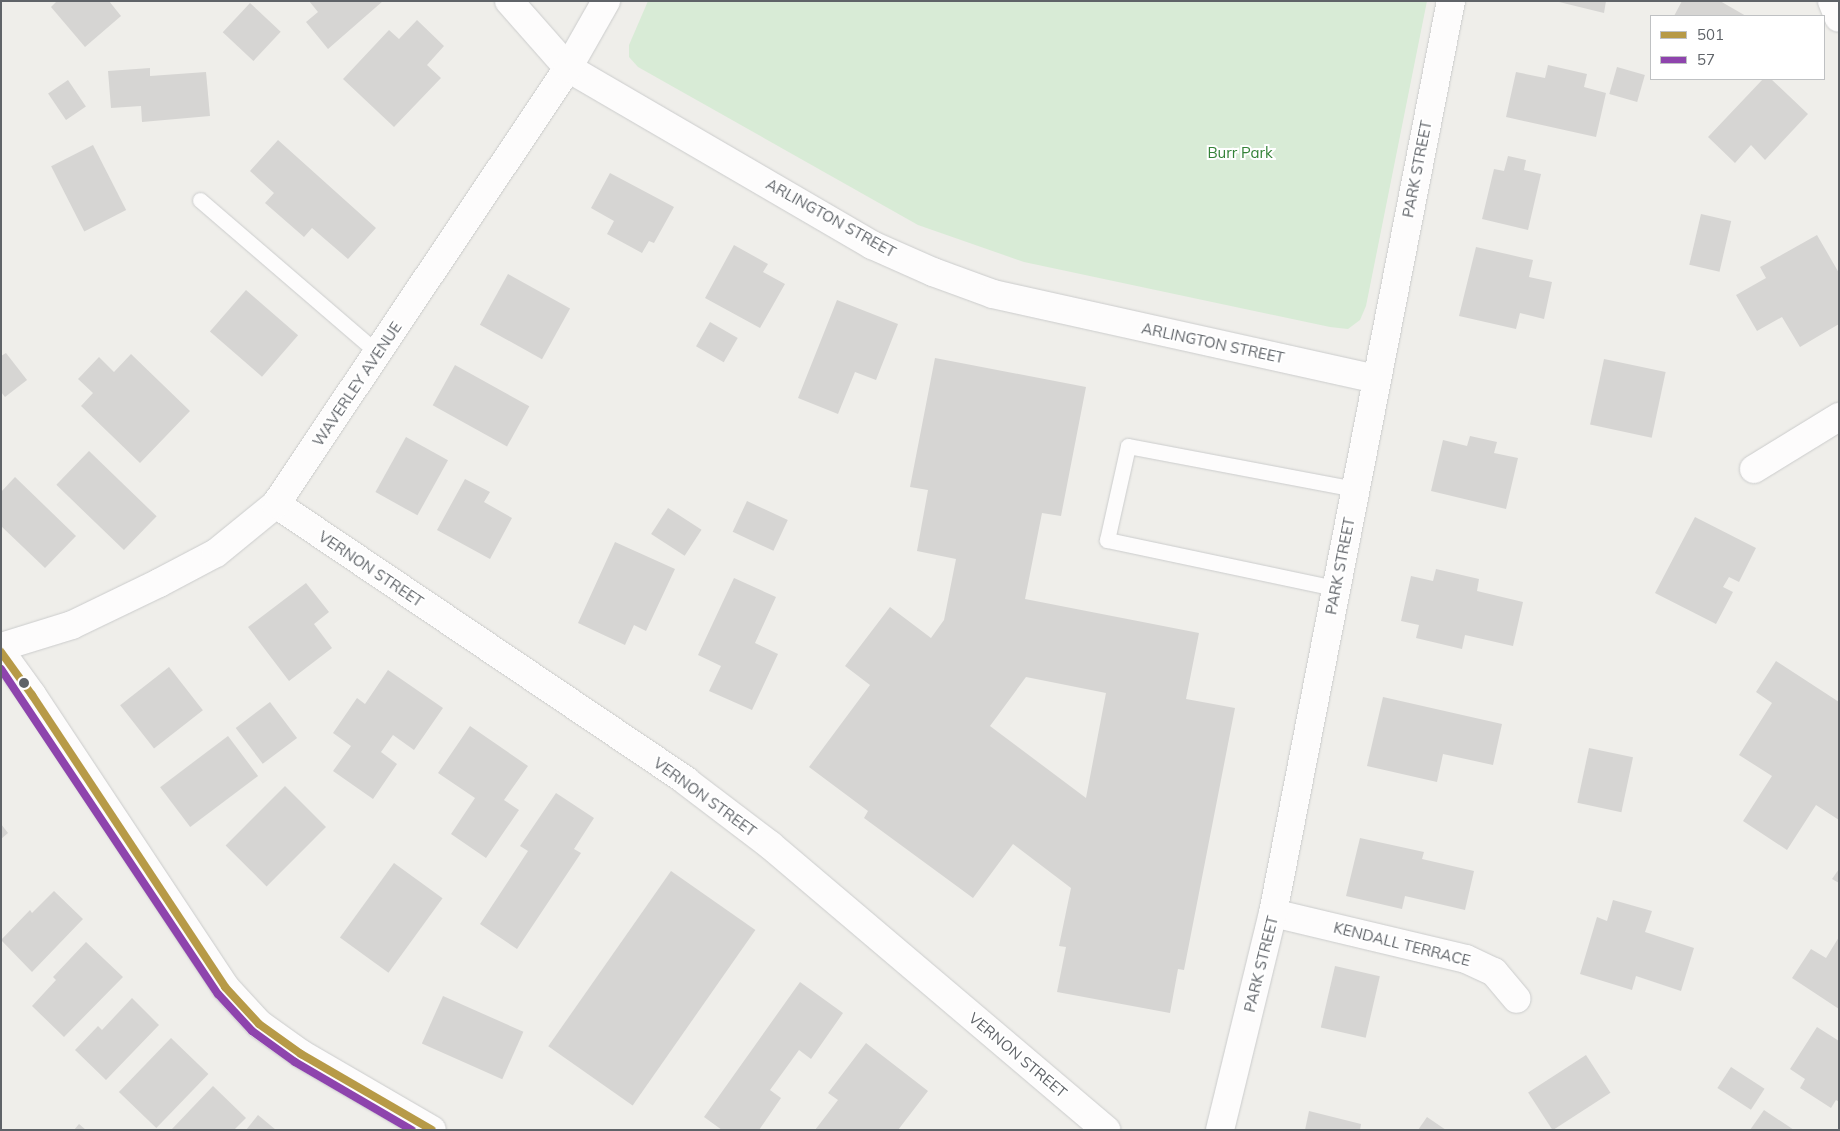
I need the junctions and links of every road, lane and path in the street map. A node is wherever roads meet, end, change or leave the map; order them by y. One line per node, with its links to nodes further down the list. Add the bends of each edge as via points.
1 (509, 1): 6 (street, ARLINGTON STREET)
2 (606, 1): 6 (street, WAVERLEY AVENUE)
3 (1451, 1): 9 (street, PARK STREET)
4 (1832, 1): 5 (street)
5 (1839, 18)
6 (568, 68): 8 (street, WAVERLEY AVENUE); 9 (street, ARLINGTON STREET, via 872,245 933,272 993,294)
7 (200, 200): 8 (lane)
8 (378, 353): 13 (street, WAVERLEY AVENUE)
9 (1376, 379): 12 (street, PARK STREET)
10 (1839, 417): 11 (street)
11 (1754, 469)
12 (1355, 489): 14 (street, PARK STREET); 14 (lane, via 1128,446 1107,540)
13 (276, 504): 15 (street, WAVERLEY AVENUE, via 216,553 167,579 72,625); 20 (street, VERNON STREET, via 686,781 770,845)
14 (1335, 588): 17 (street, PARK STREET)
15 (1, 647)
16 (1, 652): 19 (street, via 225,987 259,1024 301,1054)
17 (1273, 913): 18 (street, KENDALL TERRACE, via 1466,959 1494,972); 21 (street, PARK STREET)
18 (1517, 998)
19 (432, 1130)
20 (1106, 1130)
21 (1220, 1130)

